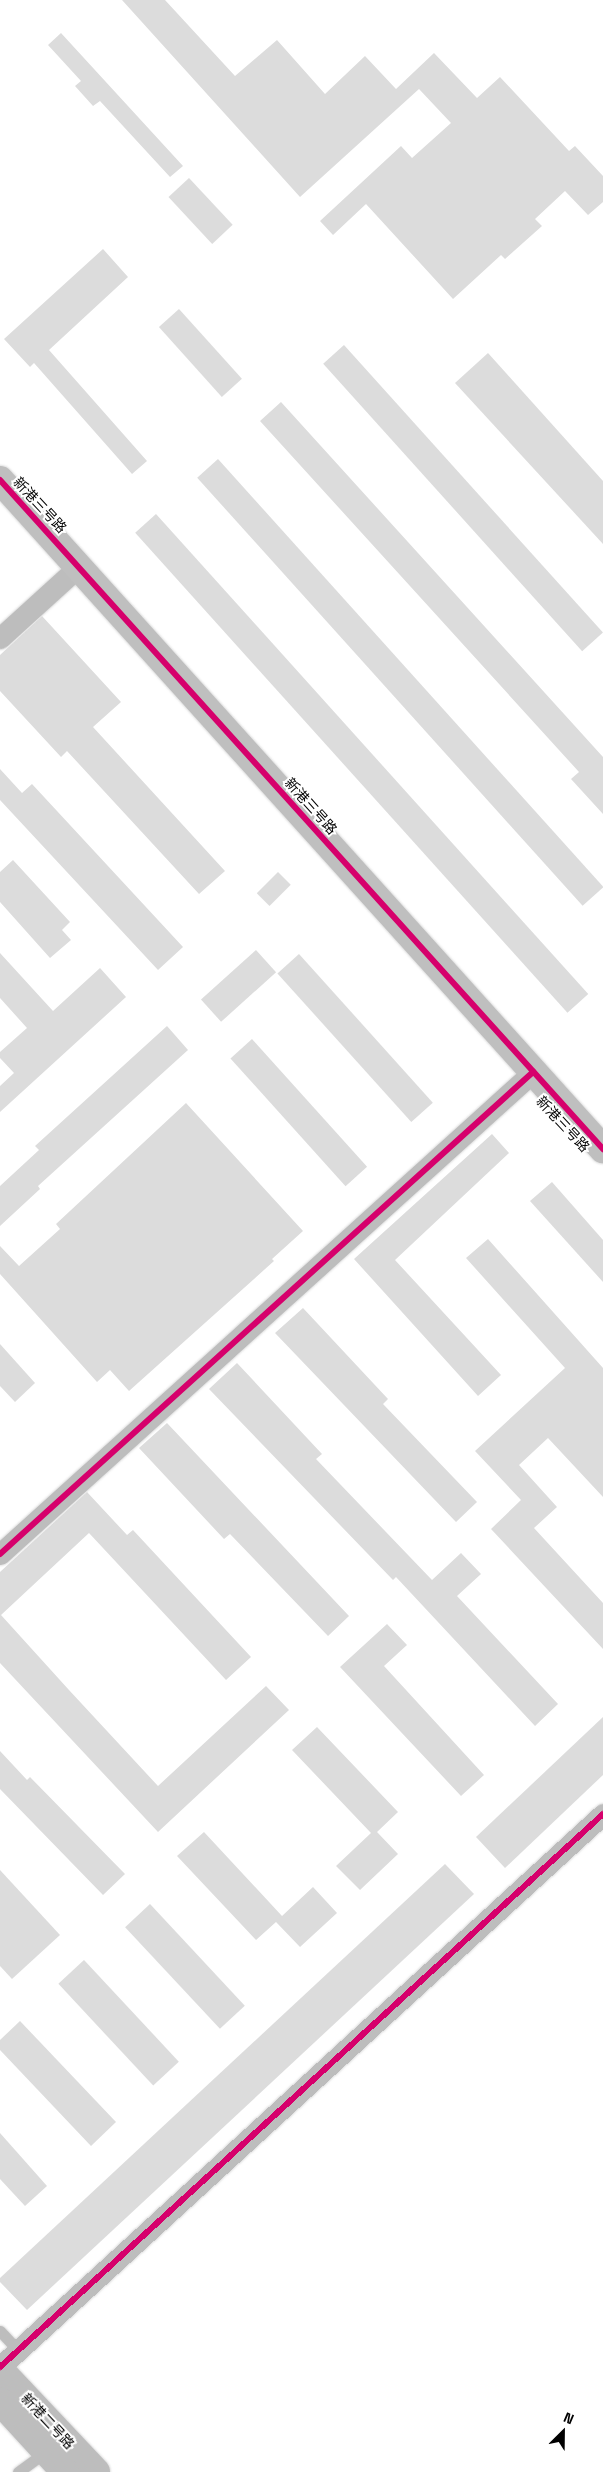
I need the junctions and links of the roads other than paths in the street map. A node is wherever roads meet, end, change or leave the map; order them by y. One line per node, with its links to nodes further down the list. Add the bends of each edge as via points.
1 (0, 480): 3 (street, 新港三号路)
2 (0, 503): 3 (street, 新港三号路)
3 (73, 571): 4 (street); 5 (street, 新港三号路)
4 (0, 638)
5 (528, 1076): 6 (street, 新港三号路); 7 (street, 新港三号路); 8 (street)
6 (603, 1148)
7 (603, 1166)
8 (0, 1554)
9 (603, 1814): 11 (street)
10 (0, 2331): 11 (lane)
11 (6, 2362): 16 (main road, 新港二号路)
12 (0, 2400): 13 (main road, 新港二号路)
13 (46, 2452): 14 (lane); 15 (main road, 新港二号路)
14 (18, 2472)
15 (64, 2472)
16 (96, 2472)

